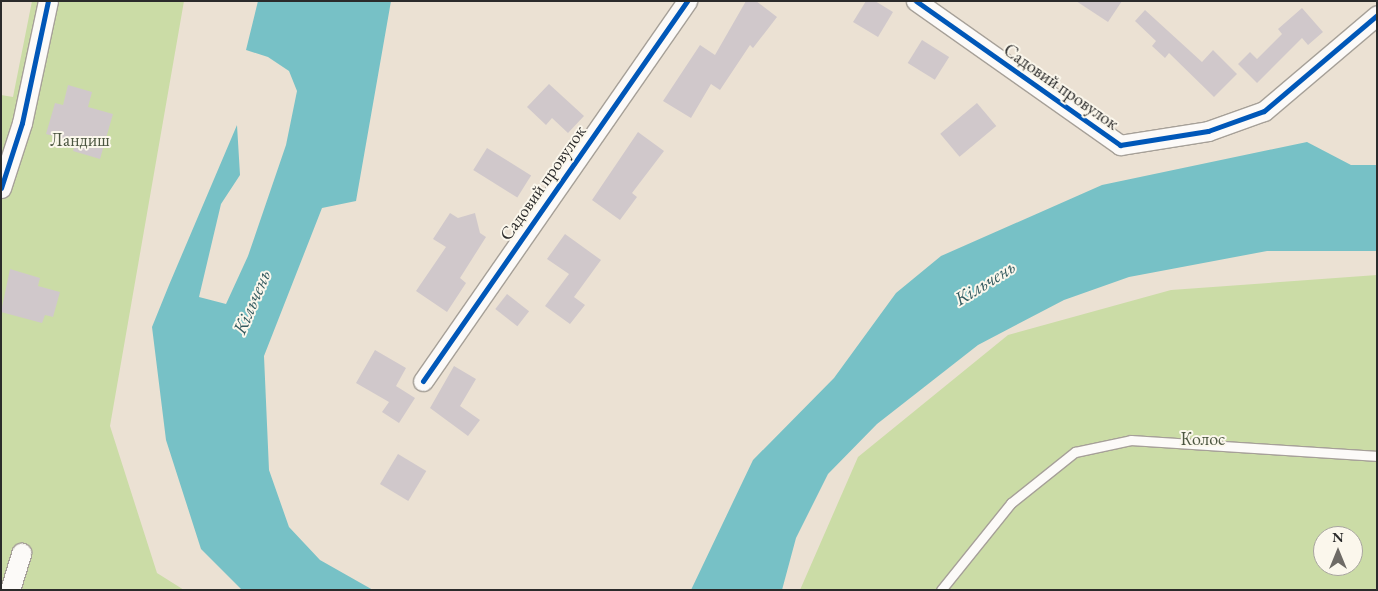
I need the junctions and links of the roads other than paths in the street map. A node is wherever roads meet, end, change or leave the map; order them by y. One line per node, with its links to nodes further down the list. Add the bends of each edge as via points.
1 (48, 1): 5 (street, via 22,123)
2 (687, 1): 6 (street, Садовий провулок)
3 (916, 1): 4 (street, Садовий провулок, via 1120,145 1208,131 1264,110)
4 (1377, 15)
5 (1, 188)
6 (423, 381)
7 (1377, 456): 10 (lane, via 1131,440 1075,452 1011,503)
8 (21, 553): 9 (street)
9 (10, 590)
10 (941, 590)

